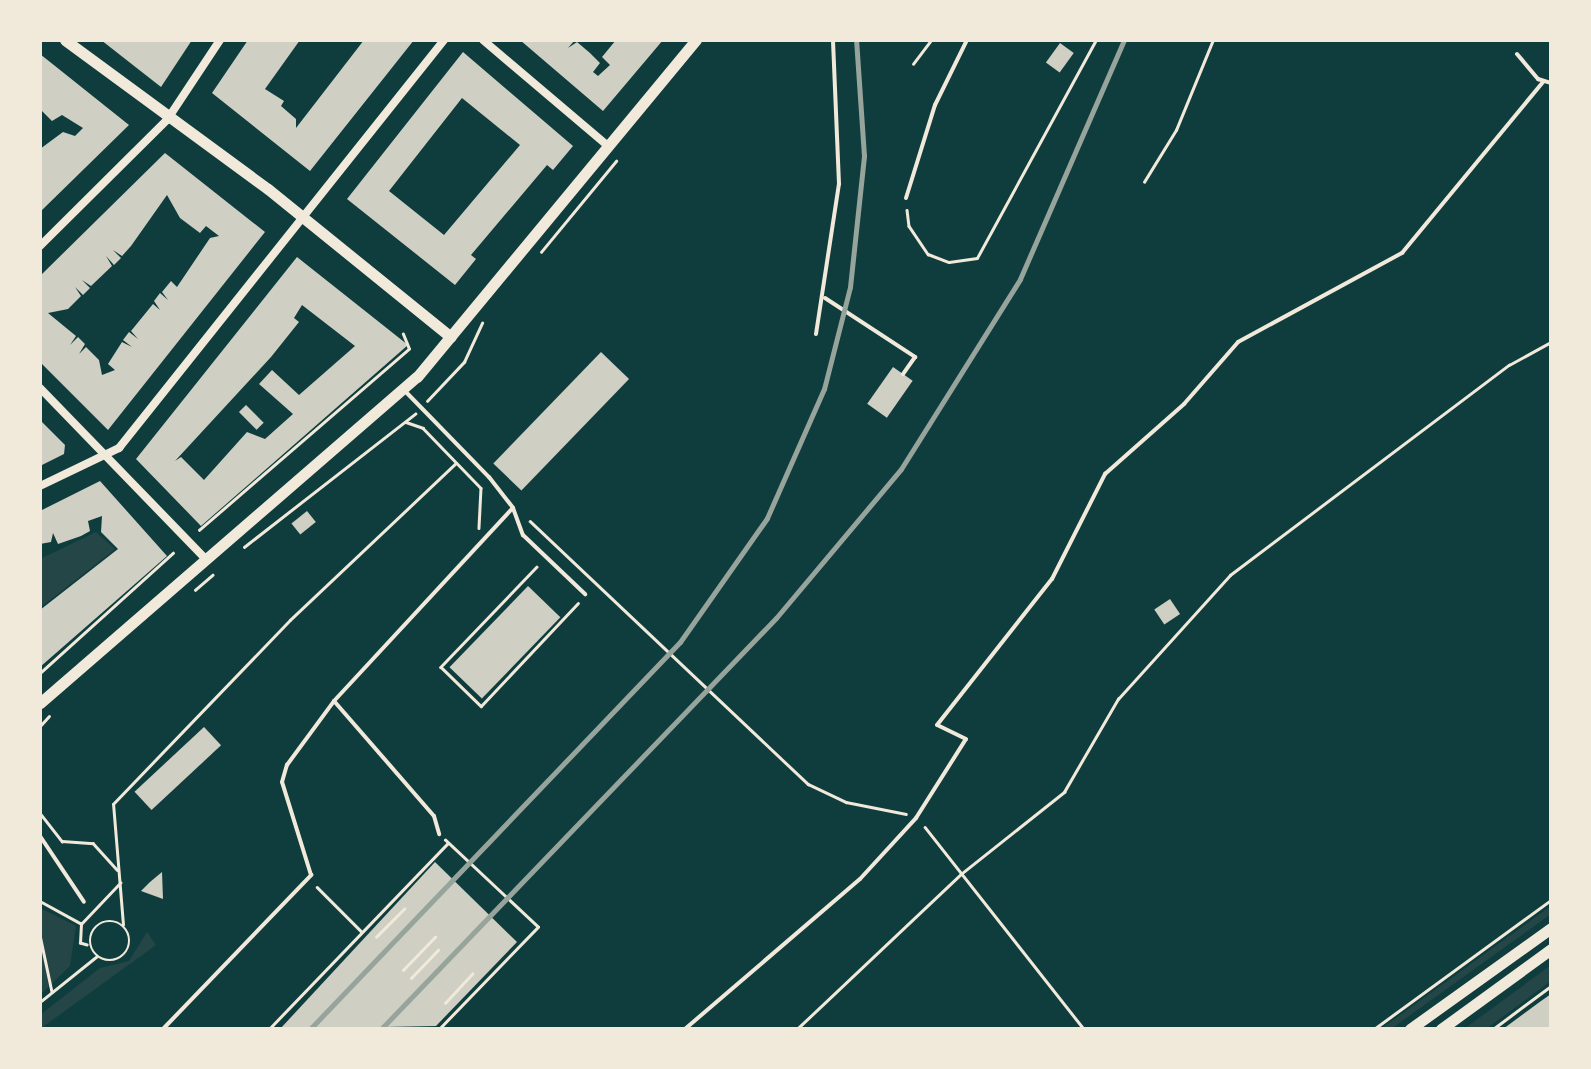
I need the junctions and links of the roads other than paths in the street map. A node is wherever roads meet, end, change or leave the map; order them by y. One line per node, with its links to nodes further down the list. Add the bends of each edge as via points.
1 (65, 40): 11 (main road)
2 (220, 40): 11 (street)
3 (444, 40): 14 (street)
4 (483, 40): 12 (street)
5 (696, 40): 12 (main road)
6 (833, 40): 16 (lane, via 839,184)
7 (967, 40): 13 (lane, via 934,105)
8 (1517, 54): 9 (lane)
9 (1543, 82): 10 (lane); 35 (lane, via 1402,252 1238,342 1184,404 1105,474 1052,580 938,726 966,739 916,818 860,878)
10 (1551, 83)
11 (167, 120): 14 (main road); 15 (street)
12 (606, 146): 18 (main road)
13 (906, 198)
14 (304, 217): 18 (main road); 22 (street)
15 (40, 246)
16 (825, 298): 17 (lane); 19 (lane, via 916,357)
17 (816, 334)
18 (451, 336): 21 (main road)
19 (903, 374)
20 (40, 388): 22 (street)
21 (404, 390): 24 (lane); 25 (main road)
22 (106, 456): 23 (street); 25 (street)
23 (40, 486)
24 (513, 508): 26 (lane, via 523,535); 27 (lane)
25 (206, 559): 28 (main road)
26 (586, 594)
27 (334, 701): 29 (lane, via 434,816); 34 (lane, via 282,776 313,864 309,879)
28 (40, 703)
29 (440, 834)
30 (40, 836): 31 (lane)
31 (84, 902)
32 (1551, 928): 36 (main road)
33 (1551, 949): 37 (main road)
34 (163, 1029)
35 (685, 1029)
36 (1410, 1029)
37 (1441, 1029)

